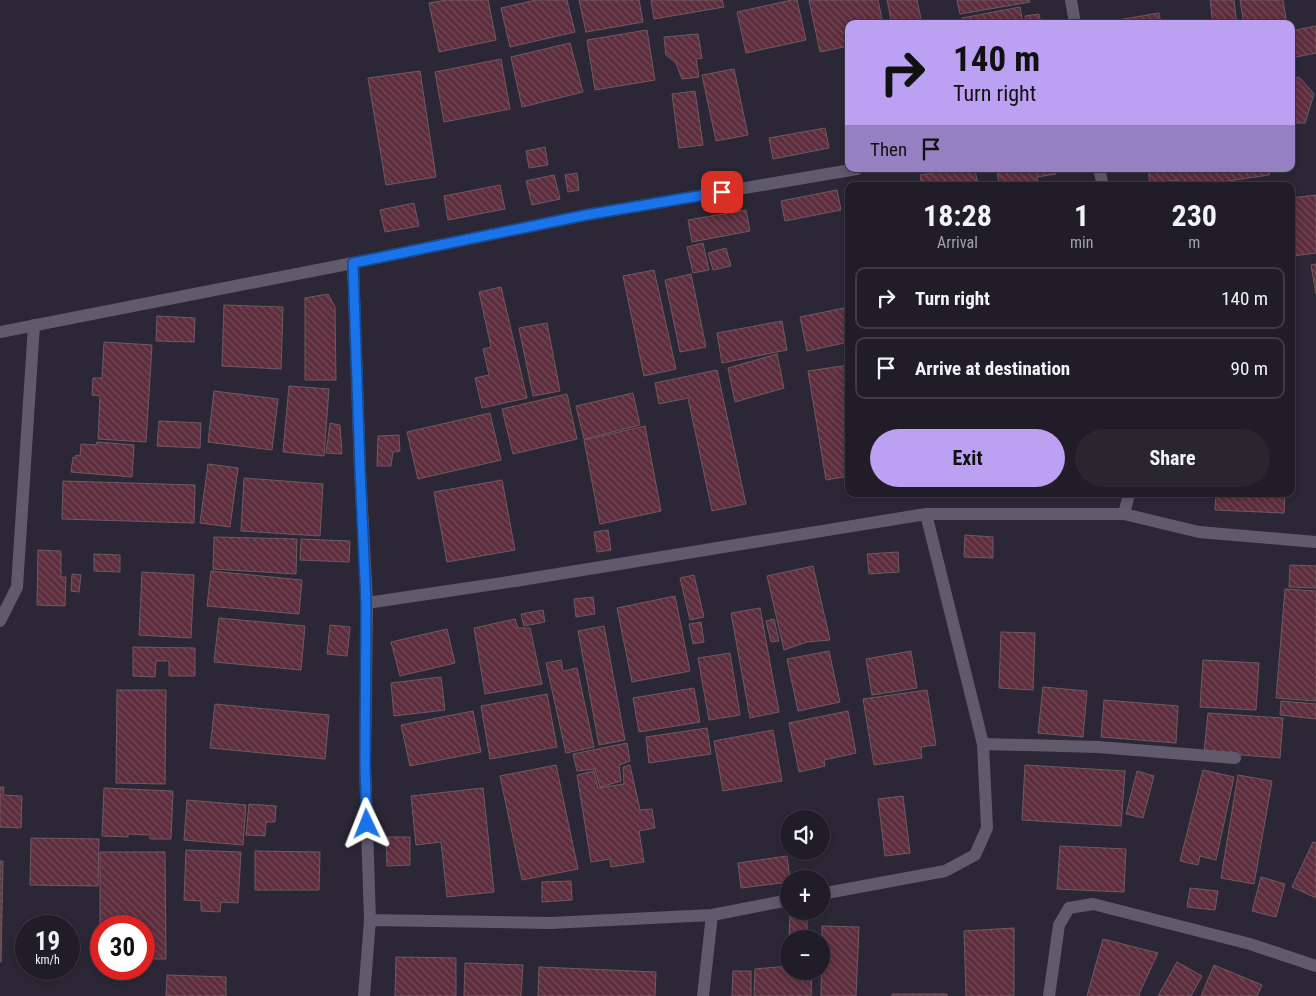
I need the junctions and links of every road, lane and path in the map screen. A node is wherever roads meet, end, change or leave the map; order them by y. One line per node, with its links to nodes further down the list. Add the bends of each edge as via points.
1 (1072, 0): 2 (street)
2 (1074, 20)
3 (845, 171): 4 (street, via 586,215)
4 (353, 263): 5 (street); 11 (street)
5 (34, 325): 6 (street); 12 (street, via 17,587)
6 (0, 332)
7 (1129, 497): 9 (street)
8 (926, 514): 9 (street); 11 (street); 13 (street)
9 (1124, 514): 10 (street, via 1199,532)
10 (1316, 542)
11 (366, 603): 18 (street, via 365,766)
12 (0, 621)
13 (983, 744): 14 (street, via 1098,747); 15 (street, via 987,828 975,855 945,871)
14 (1235, 758)
15 (830, 892)
16 (780, 902): 17 (street)
17 (712, 915): 18 (street, via 550,923); 21 (street)
18 (370, 920): 20 (street)
19 (1316, 966): 22 (street, via 1250,944 1094,904 1070,908 1060,925)
20 (364, 996)
21 (704, 996)
22 (1050, 996)

